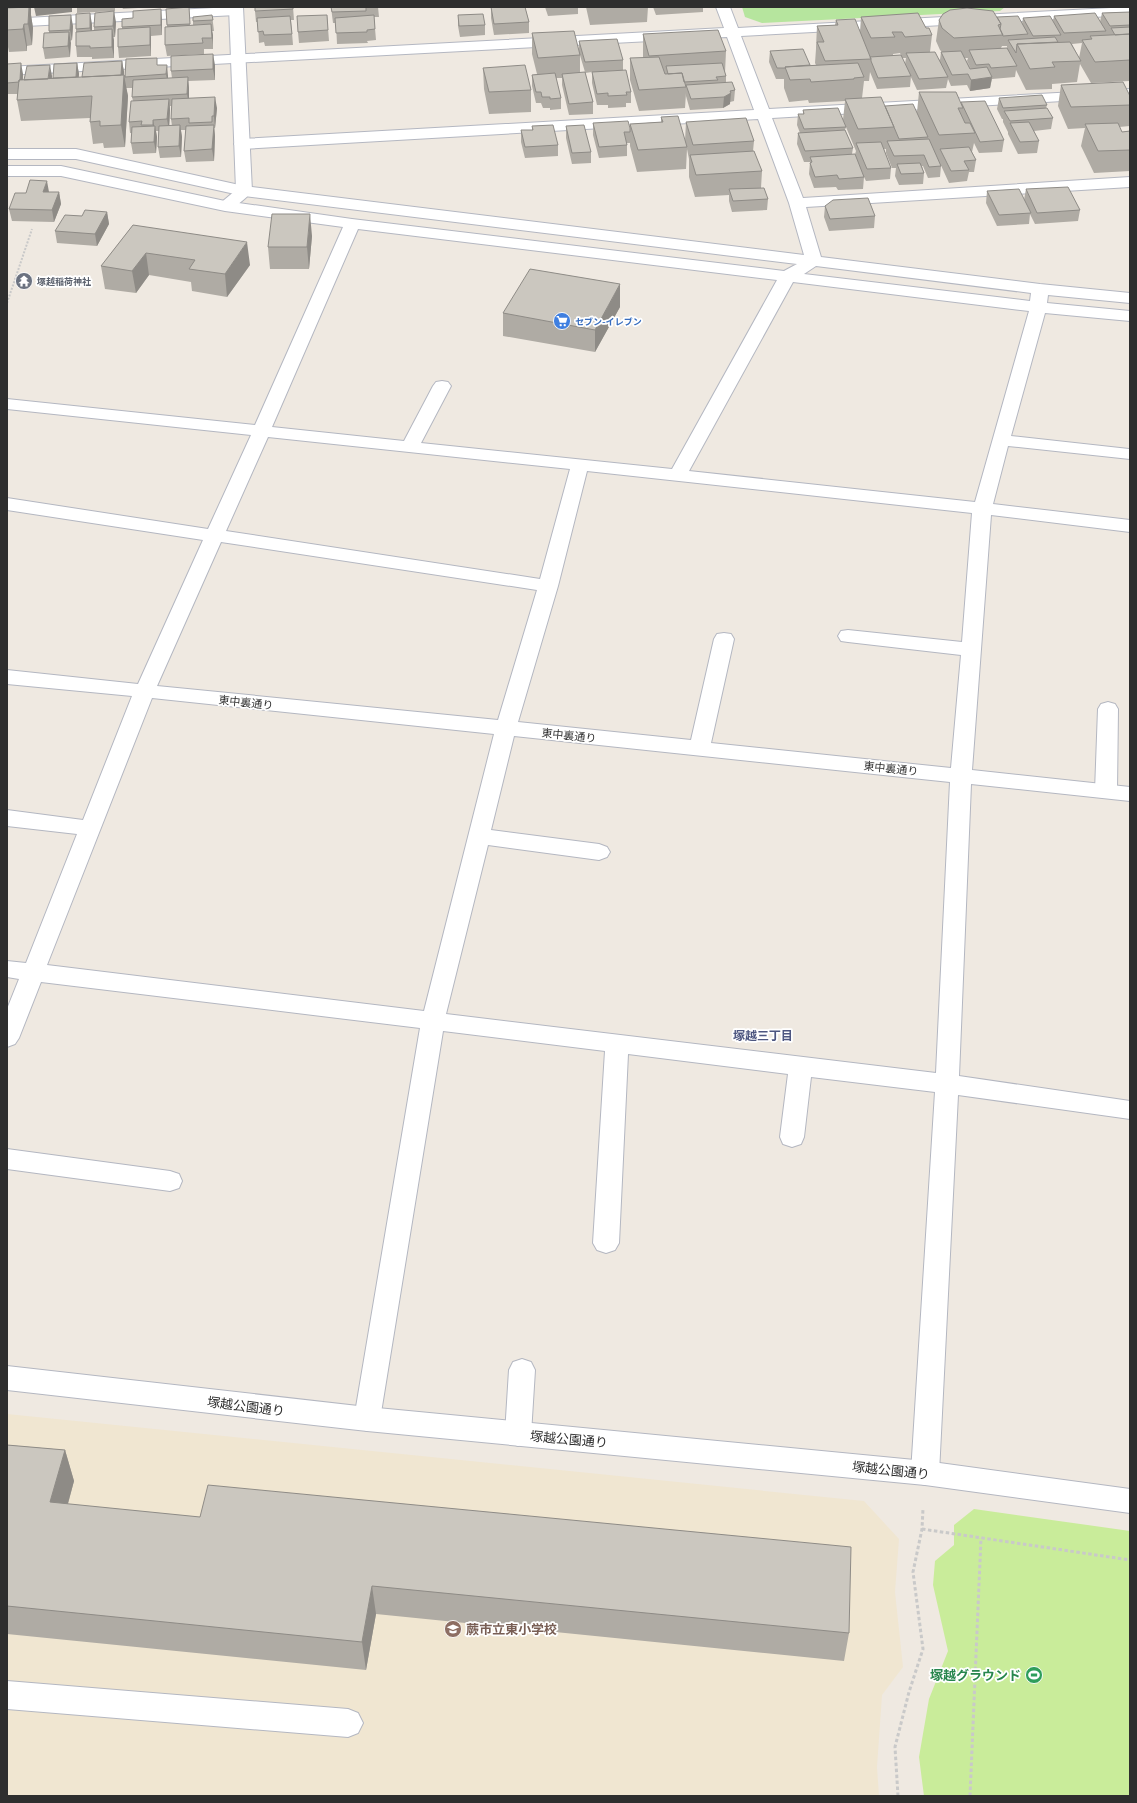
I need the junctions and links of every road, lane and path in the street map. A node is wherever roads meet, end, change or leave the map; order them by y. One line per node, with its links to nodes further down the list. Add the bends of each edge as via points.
1 (723, 7): 6 (street)
2 (236, 9): 5 (street); 7 (street)
3 (1020, 12): 4 (street); 6 (street)
4 (1130, 12)
5 (7, 23)
6 (732, 33): 7 (street); 10 (street)
7 (240, 60): 8 (street); 11 (street)
8 (7, 71)
9 (1130, 93): 10 (street)
10 (764, 115): 11 (street); 16 (street)
11 (242, 144): 15 (street)
12 (7, 154): 15 (street, via 76,154)
13 (7, 171): 17 (street, via 61,171)
14 (1130, 182): 16 (street)
15 (244, 191): 17 (street); 20 (street)
16 (797, 203): 20 (street)
17 (225, 206): 18 (street)
18 (352, 224): 21 (street); 29 (street)
19 (32, 229): 22 (path)
20 (814, 261): 21 (street); 23 (street)
21 (788, 276): 23 (street); 34 (street)
22 (8, 295): 25 (path)
23 (1039, 298): 24 (street); 26 (street); 30 (street)
24 (1130, 298)
25 (7, 303)
26 (1130, 316)
27 (442, 386): 31 (street)
28 (7, 404): 29 (street)
29 (262, 430): 31 (street); 38 (street)
30 (1001, 440): 32 (street); 36 (street)
31 (410, 446): 33 (street)
32 (1129, 454)
33 (580, 465): 34 (street); 39 (street)
34 (678, 475): 36 (street)
35 (7, 504): 38 (street)
36 (982, 508): 37 (street); 42 (street)
37 (1130, 526)
38 (214, 535): 39 (street); 44 (street)
39 (548, 586): 46 (street)
40 (848, 636): 42 (street)
41 (724, 640): 47 (street)
42 (971, 650): 48 (street)
43 (7, 677): 44 (street, 東中裏通り)
44 (144, 692): 46 (street, 東中裏通り); 52 (street)
45 (1108, 709): 49 (street)
46 (506, 728): 47 (street, 東中裏通り); 53 (street)
47 (699, 748): 48 (street, 東中裏通り)
48 (961, 775): 49 (street, 東中裏通り); 61 (street)
49 (1106, 791): 50 (street, 東中裏通り)
50 (1130, 794)
51 (7, 818): 52 (street)
52 (90, 828): 56 (street)
53 (479, 836): 54 (street); 57 (street)
54 (599, 852)
55 (7, 969): 56 (street)
56 (33, 972): 57 (street); 58 (street)
57 (433, 1021): 59 (street); 69 (street)
58 (7, 1038)
59 (617, 1043): 60 (street); 66 (street)
60 (801, 1066): 61 (street); 63 (street)
61 (947, 1084): 62 (street); 71 (street)
62 (1130, 1110)
63 (792, 1137)
64 (7, 1159): 65 (street)
65 (170, 1181)
66 (606, 1243)
67 (522, 1370): 70 (street)
68 (7, 1378): 69 (street, 塚越公園通り)
69 (367, 1420): 70 (street, 塚越公園通り)
70 (518, 1434): 71 (street, 塚越公園通り)
71 (925, 1473): 72 (street, 塚越公園通り); 73 (path)
72 (1130, 1501)
73 (922, 1529): 74 (path); 78 (path, via 913,1572 923,1649 895,1746)
74 (981, 1538): 75 (path); 79 (path)
75 (1130, 1560)
76 (7, 1695): 77 (street)
77 (348, 1723)
78 (898, 1796)
79 (970, 1796)

